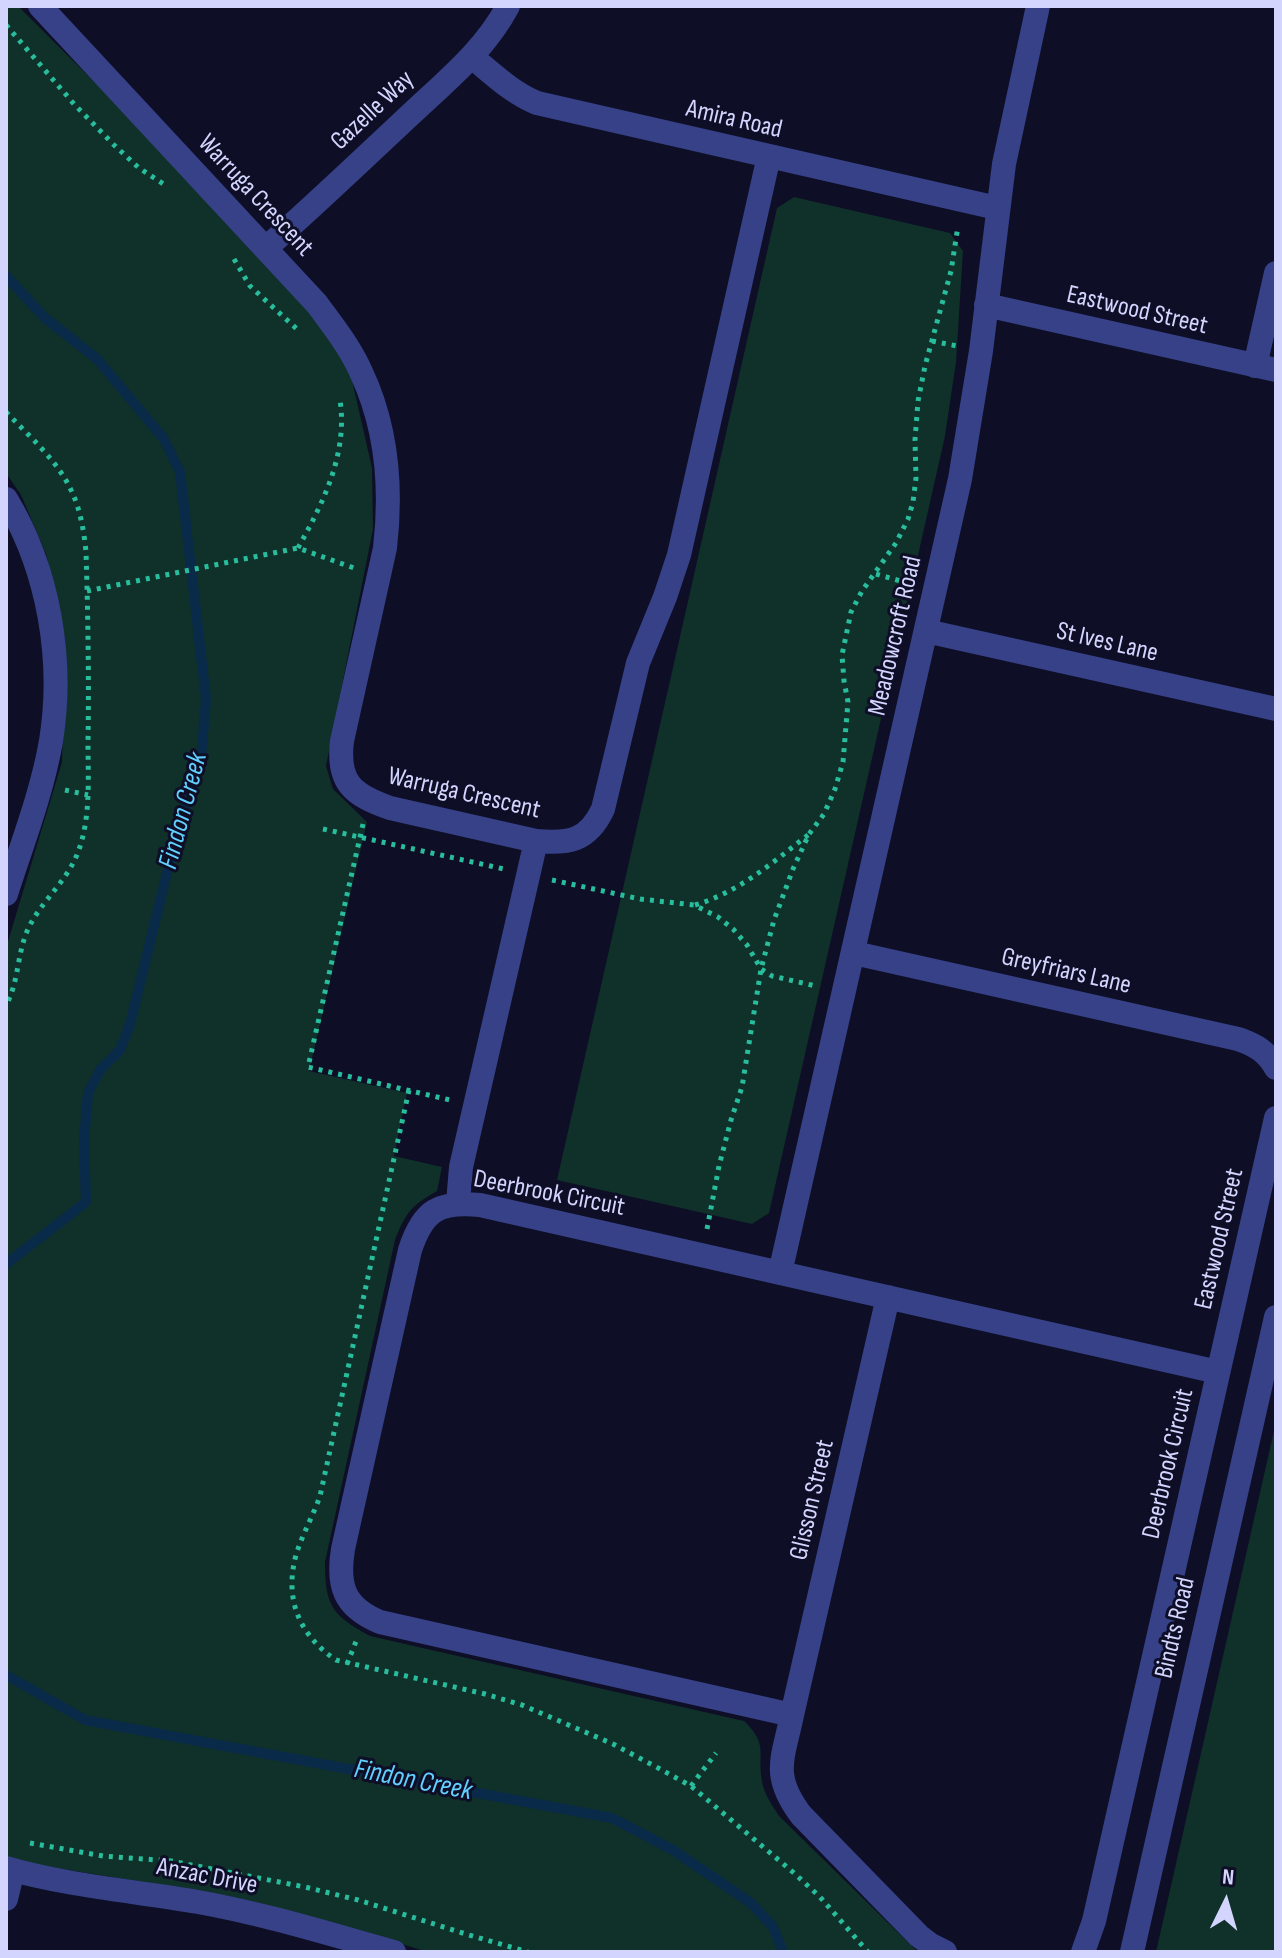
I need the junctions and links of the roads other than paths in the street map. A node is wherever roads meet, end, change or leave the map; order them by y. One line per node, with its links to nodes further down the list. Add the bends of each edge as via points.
1 (40, 6): 7 (street, Warruga Crescent)
2 (508, 6): 4 (street, Gazelle Way)
3 (1038, 6): 6 (street, Meadowcroft Road)
4 (472, 57): 5 (street, Amira Road, via 510,89 537,103); 7 (street, Gazelle Way)
5 (769, 156): 6 (street, Amira Road); 14 (street, Warruga Crescent, via 679,555 638,663 603,809 589,831 574,840)
6 (997, 208): 9 (street, Meadowcroft Road)
7 (266, 248): 14 (street, Warruga Crescent, via 317,304 361,371 379,420 388,475 389,518 380,574 340,756 347,783 368,800 390,808)
8 (1276, 273): 10 (street)
9 (986, 305): 10 (street, Eastwood Street); 12 (street, Meadowcroft Road, via 966,447)
10 (1265, 368)
11 (6, 499): 15 (street, via 45,592 55,692 41,784)
12 (926, 631): 13 (street, St Ives Lane); 16 (street, Meadowcroft Road)
13 (1276, 709)
14 (536, 841): 19 (street, via 474,1105)
15 (6, 894)
16 (854, 953): 17 (street, Greyfriars Lane, via 1238,1039); 20 (street, Meadowcroft Road)
17 (1270, 1060)
18 (1276, 1118): 23 (street, Eastwood Street)
19 (458, 1203): 20 (street, Deerbrook Circuit); 24 (street, Deerbrook Circuit, via 428,1215 410,1250 343,1549 345,1595 361,1613 380,1622)
20 (780, 1273): 21 (street, Deerbrook Circuit)
21 (888, 1297): 23 (street, Deerbrook Circuit); 24 (street, Glisson Street)
22 (1276, 1317): 31 (street, Bindts Road)
23 (1218, 1372): 30 (street, Deerbrook Circuit)
24 (792, 1715): 29 (street, via 782,1760 784,1789 791,1802 919,1936)
25 (9, 1869): 26 (street); 27 (street, Anzac Drive, via 260,1915)
26 (6, 1899)
27 (333, 1944): 28 (street, Anzac Drive)
28 (394, 1952)
29 (945, 1952)
30 (1083, 1952)
31 (1132, 1952)

